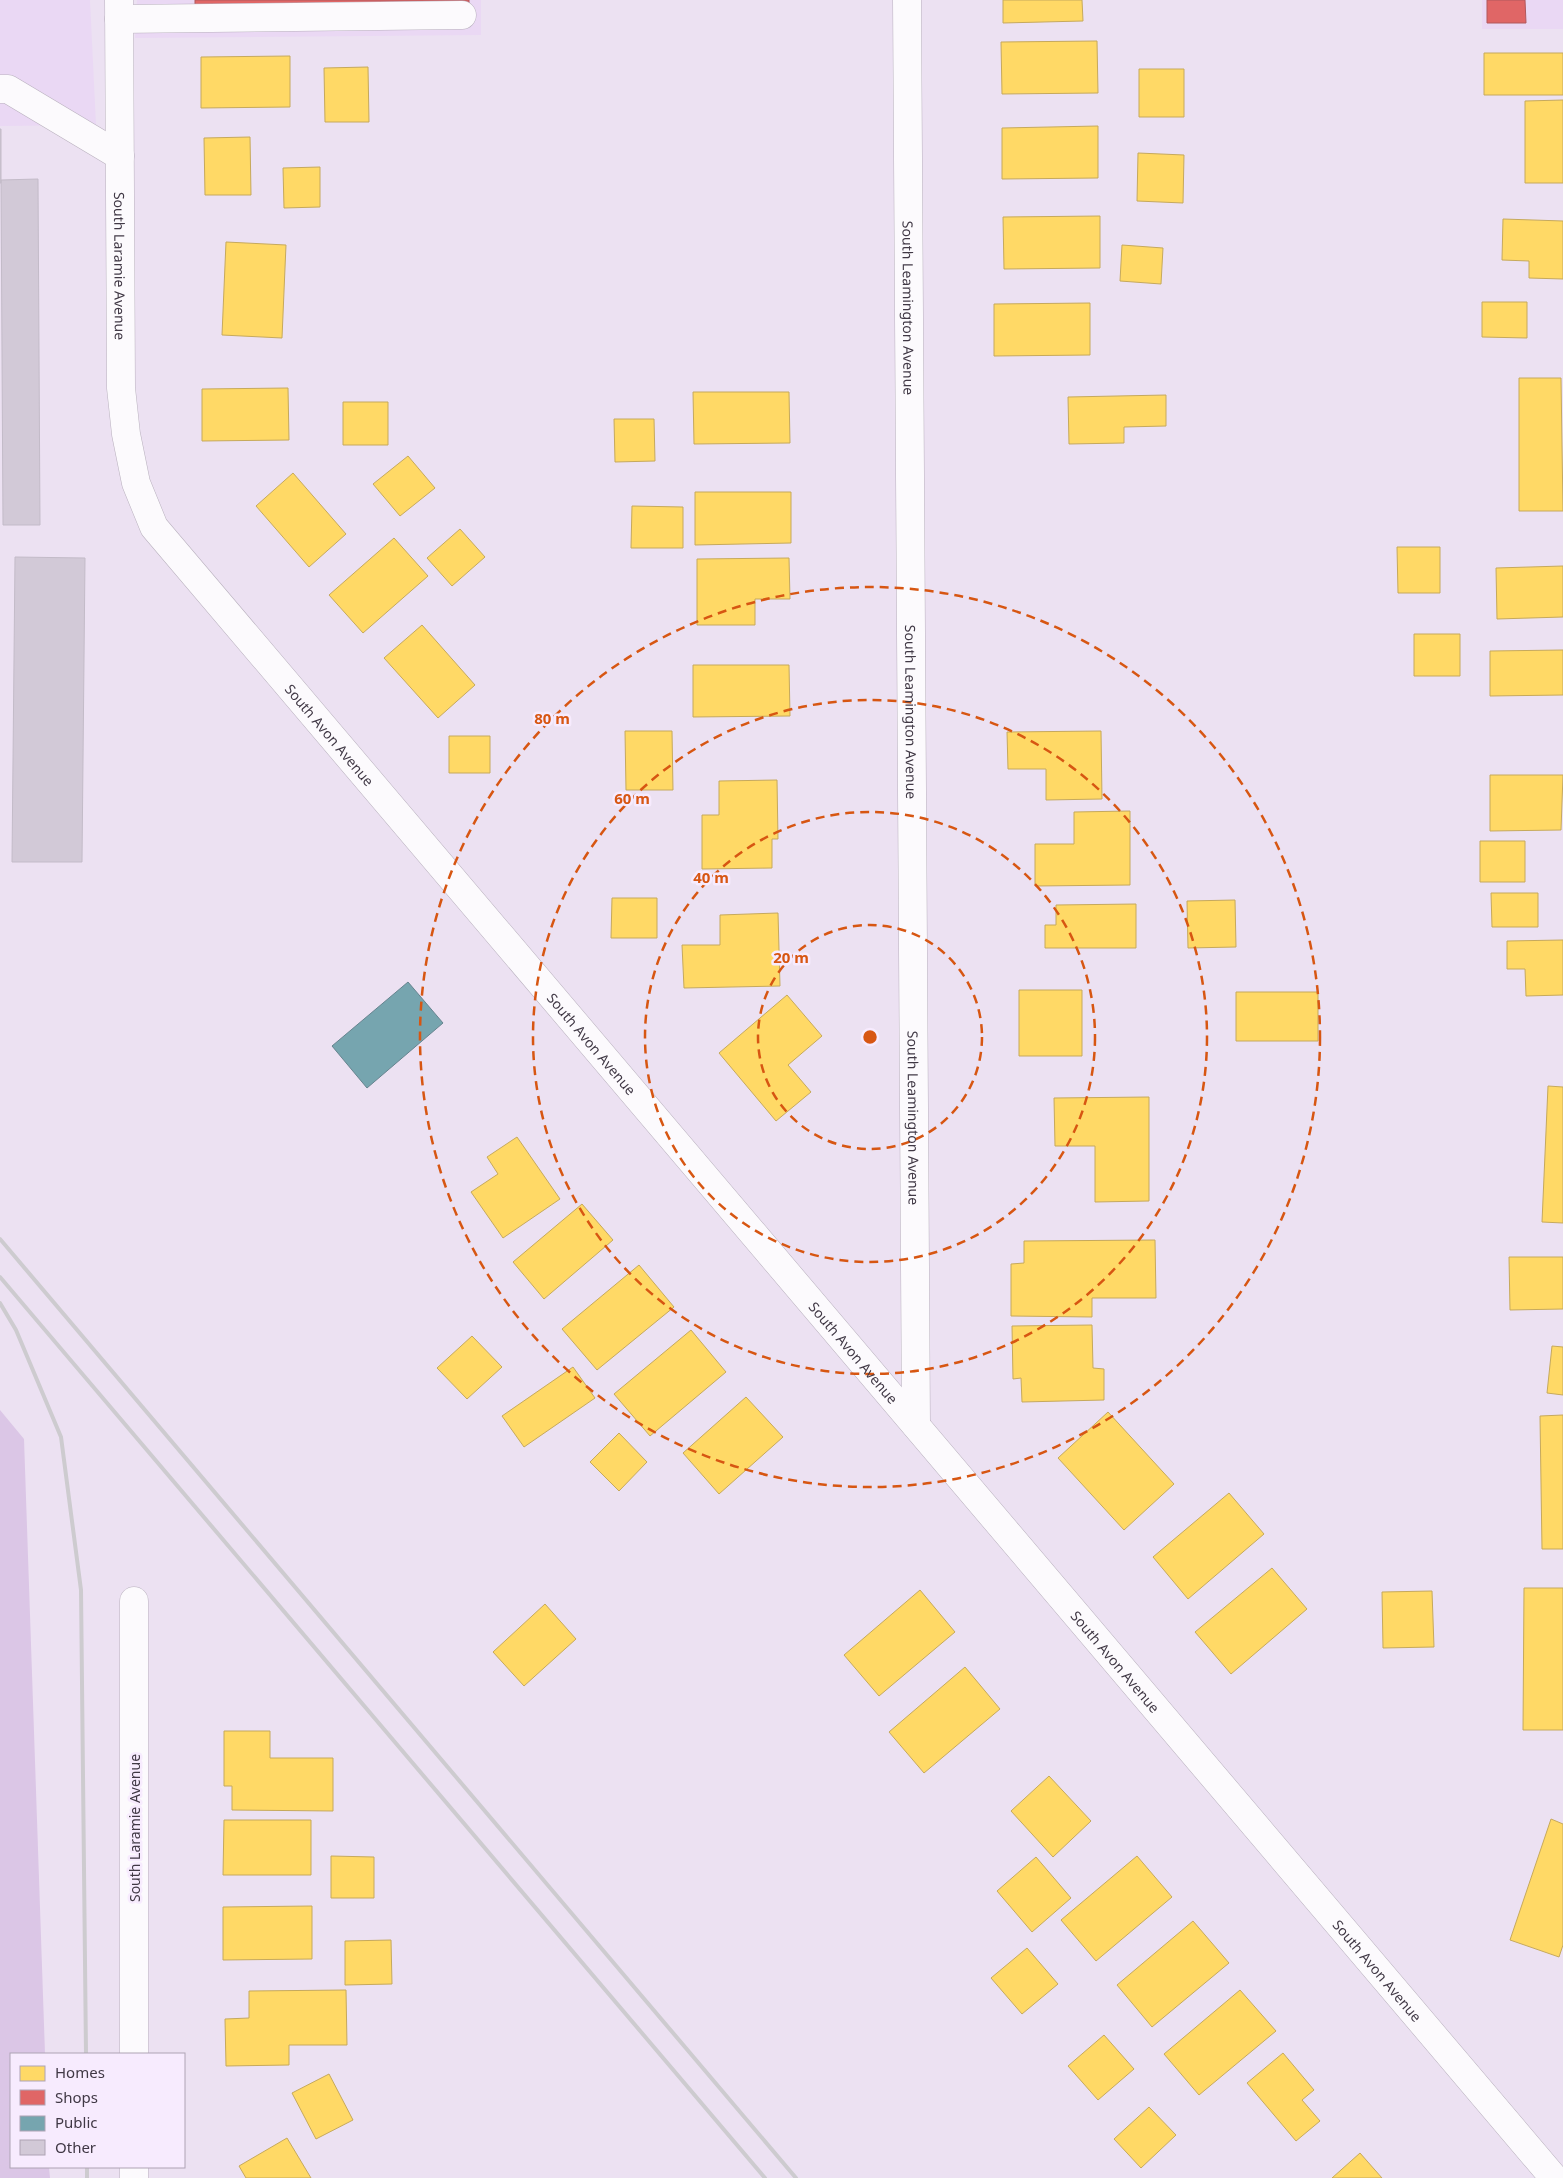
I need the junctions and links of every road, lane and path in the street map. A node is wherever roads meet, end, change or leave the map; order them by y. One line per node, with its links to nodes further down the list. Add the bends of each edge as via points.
1 (907, 0): 7 (street, South Leamington Avenue)
2 (119, 9): 3 (street); 5 (street, South Laramie Avenue)
3 (462, 15)
4 (0, 88): 5 (street, via 8,89)
5 (120, 156): 6 (street, South Laramie Avenue, via 121,388 136,483)
6 (154, 527): 7 (street, South Avon Avenue)
7 (916, 1425): 11 (street, South Avon Avenue)
8 (134, 1601): 9 (street, South Laramie Avenue)
9 (134, 2053)
10 (1563, 2169): 11 (street)
11 (1555, 2178)

